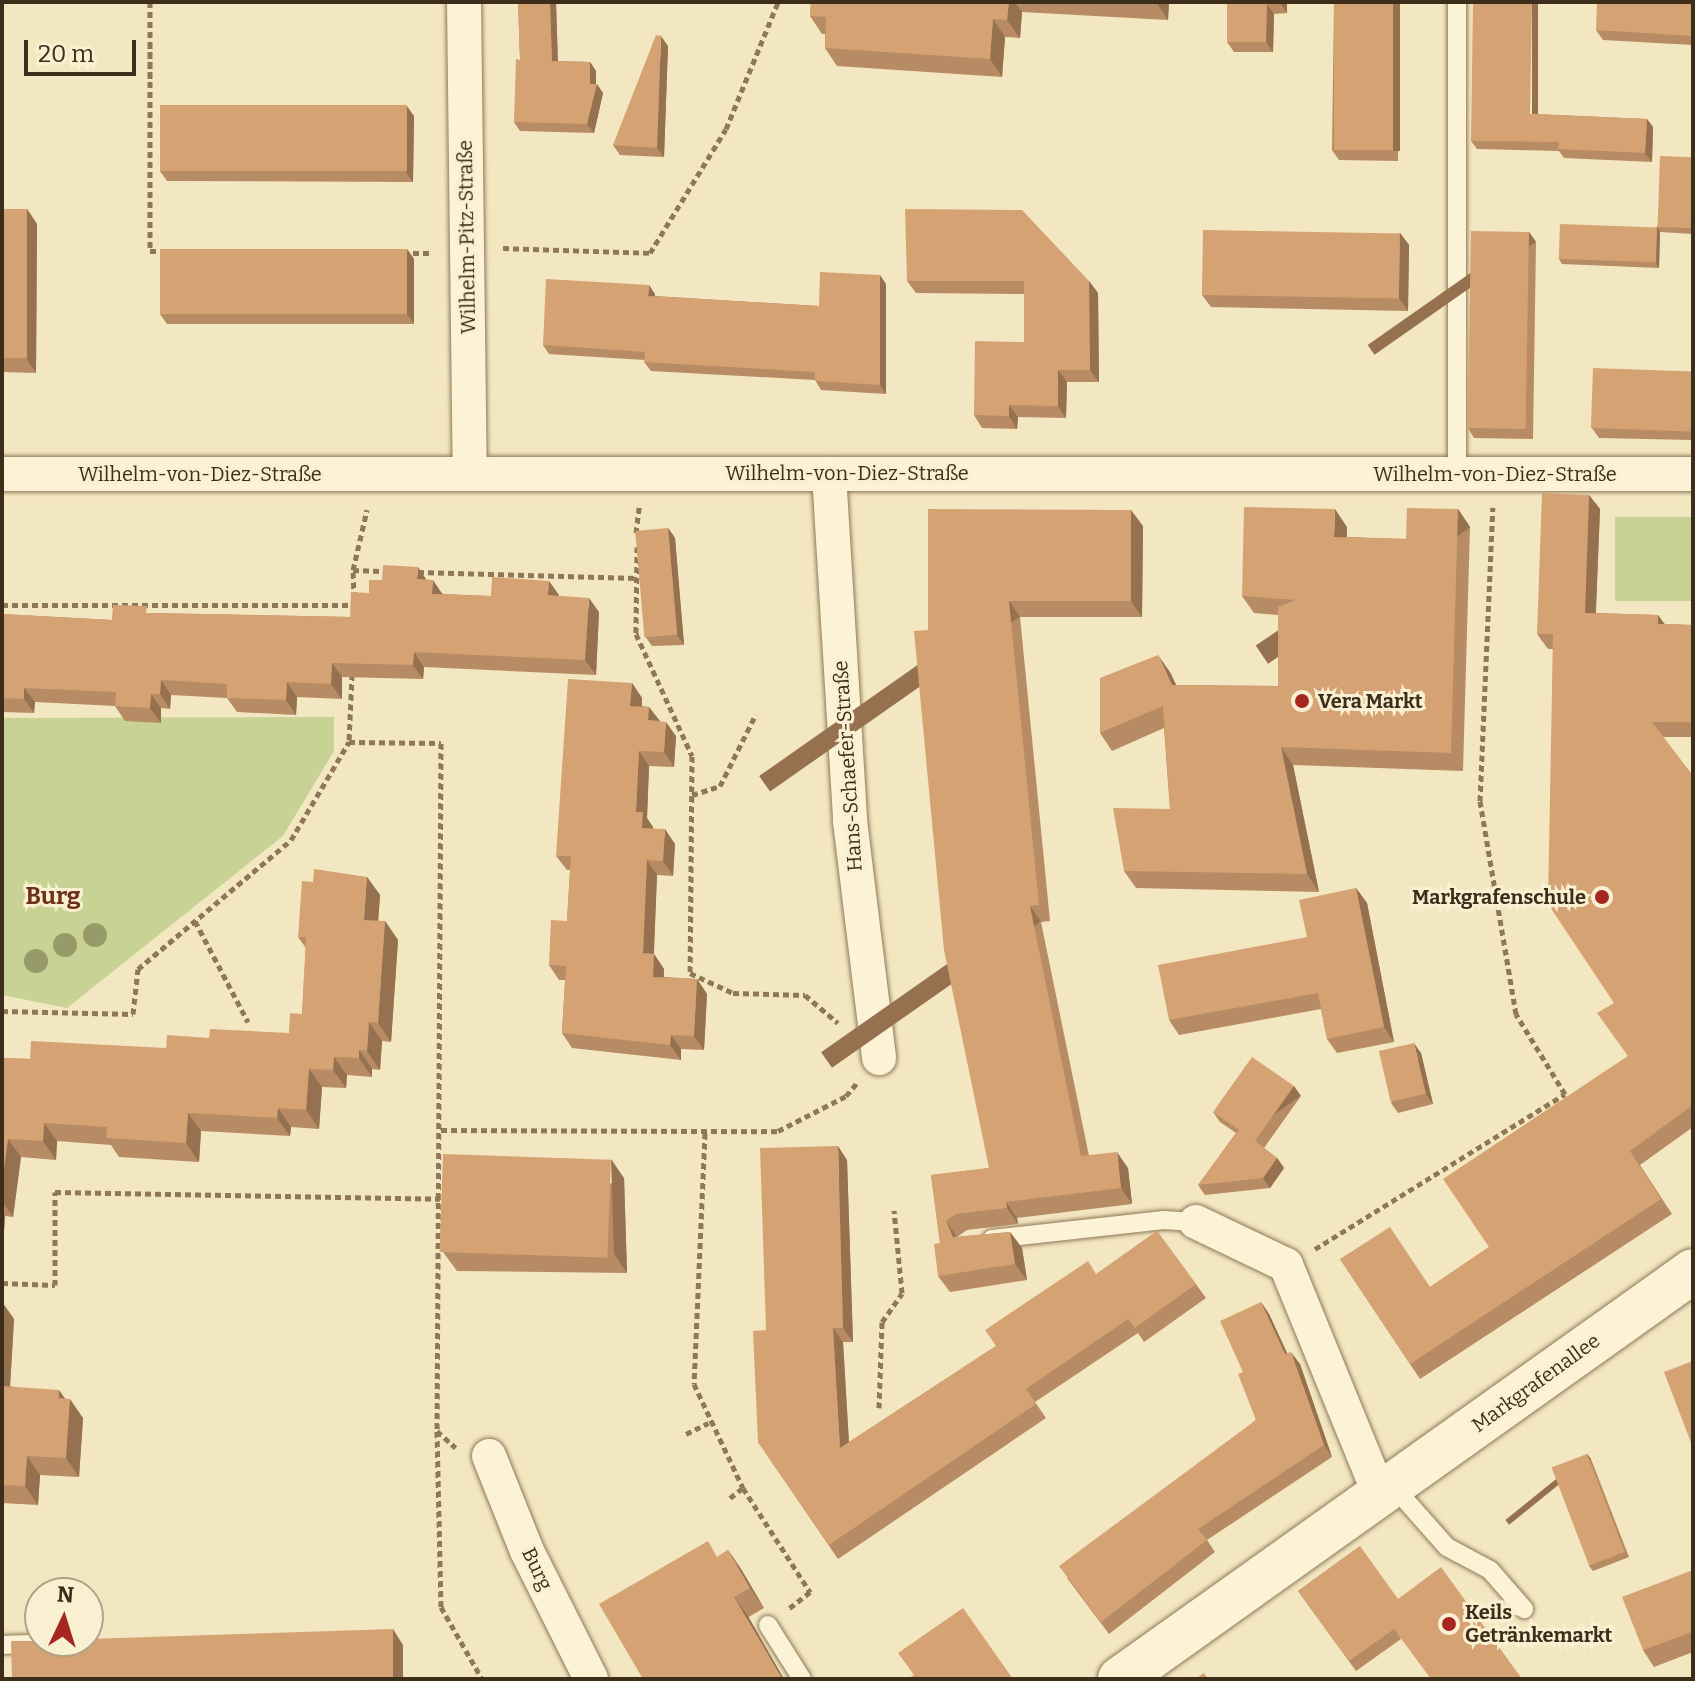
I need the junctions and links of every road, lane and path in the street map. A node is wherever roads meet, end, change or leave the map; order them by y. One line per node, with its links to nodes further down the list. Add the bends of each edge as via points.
1 (150, 2): 6 (path, via 150,251)
2 (464, 2): 5 (street, Wilhelm-Pitz-Straße)
3 (778, 2): 5 (path, via 726,129 650,253)
4 (1457, 2): 12 (lane)
5 (466, 250): 7 (path); 8 (street, Wilhelm-Pitz-Straße)
6 (181, 251)
7 (387, 253)
8 (470, 473): 9 (street, Wilhelm-von-Diez-Straße); 15 (street, Wilhelm-von-Diez-Straße)
9 (643, 473): 11 (street, Wilhelm-von-Diez-Straße); 17 (path)
10 (2, 474): 15 (street, Wilhelm-von-Diez-Straße)
11 (829, 474): 12 (street, Wilhelm-von-Diez-Straße); 28 (street, Hans-Schaefer-Straße, via 850,821)
12 (1457, 474): 13 (street, Wilhelm-von-Diez-Straße)
13 (1494, 474): 14 (street, Wilhelm-von-Diez-Straße); 35 (path, via 1480,801 1516,1014 1565,1094)
14 (1693, 474)
15 (368, 475): 16 (path, via 366,526)
16 (353, 570): 17 (path); 19 (path)
17 (637, 578): 24 (path, via 636,634 692,756)
18 (2, 605): 19 (path)
19 (354, 605): 20 (path)
20 (353, 616)
21 (352, 674): 23 (path)
22 (756, 714): 24 (path, via 720,786)
23 (349, 742): 25 (path, via 291,840); 29 (path, via 441,743)
24 (692, 795): 28 (path, via 690,973 733,993 805,995)
25 (195, 921): 26 (path, via 138,969 133,1014); 27 (path)
26 (2, 1011)
27 (248, 1022)
28 (879, 1058): 30 (path, via 846,1096 778,1131)
29 (441, 1130): 30 (path); 31 (path)
30 (705, 1133): 39 (path, via 694,1384)
31 (440, 1199): 37 (path, via 55,1192 55,1285); 40 (path)
32 (894, 1210): 38 (path, via 902,1293 882,1322)
33 (1196, 1222): 34 (lane, via 1164,1220); 35 (street)
34 (968, 1242)
35 (1286, 1265): 44 (street)
36 (1693, 1271): 44 (street, Markgrafenallee)
37 (2, 1283)
38 (879, 1408)
39 (709, 1423): 41 (path); 43 (path)
40 (437, 1431): 42 (path); 50 (path, via 441,1607)
41 (686, 1434)
42 (477, 1456): 51 (street, Burg)
43 (743, 1488): 45 (path); 47 (path, via 810,1592)
44 (1386, 1490): 46 (lane, via 1447,1547 1490,1570); 53 (street, Markgrafenallee)
45 (730, 1498)
46 (1524, 1609)
47 (768, 1625): 52 (lane)
48 (2, 1645): 49 (lane)
49 (24, 1645)
50 (482, 1679)
51 (591, 1679)
52 (802, 1679)
53 (1120, 1679)

